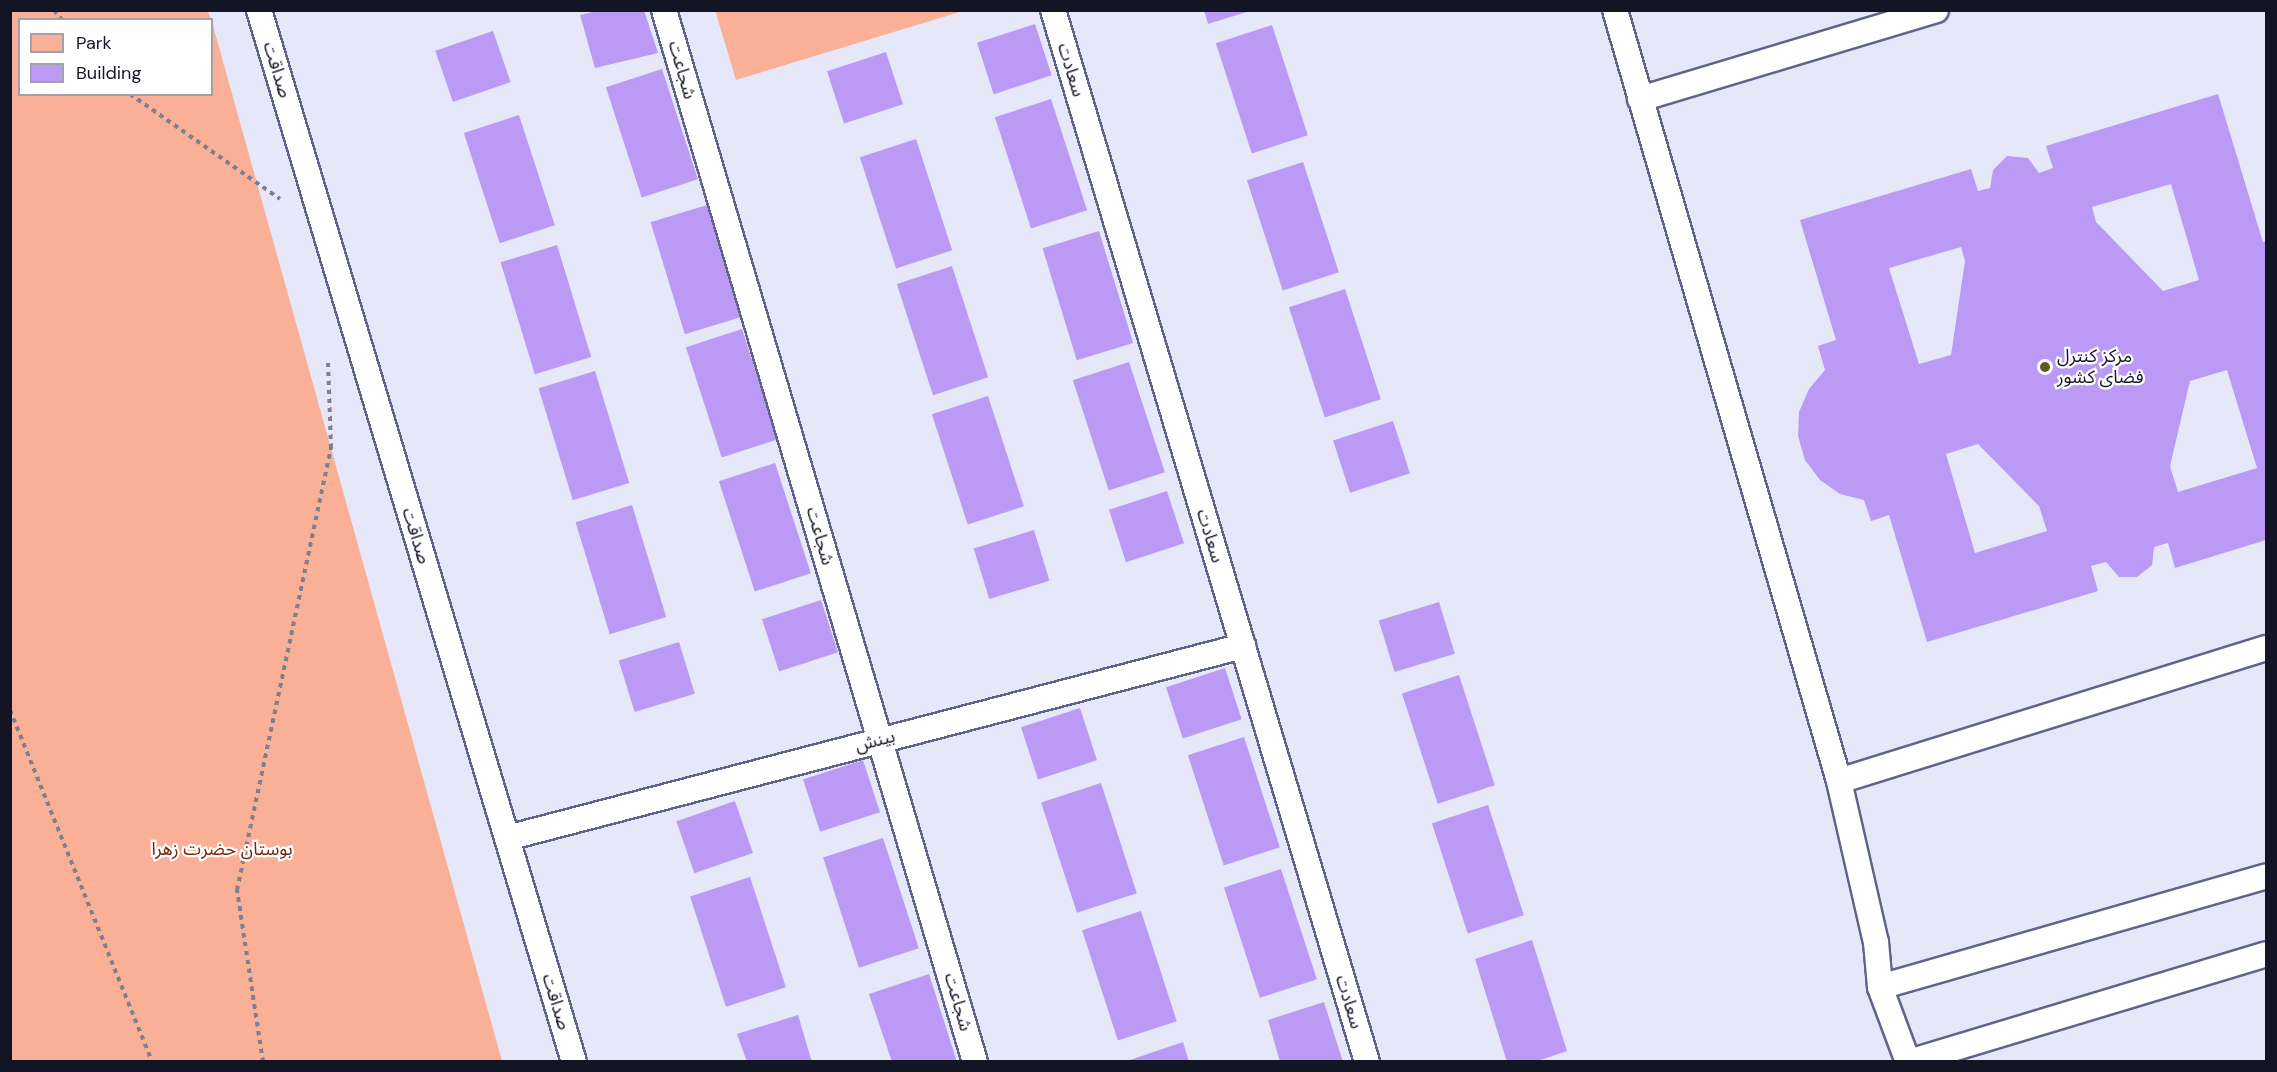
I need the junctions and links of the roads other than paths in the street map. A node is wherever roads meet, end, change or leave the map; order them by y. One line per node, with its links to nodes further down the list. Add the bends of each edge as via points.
1 (259, 10): 11 (lane, صداقت)
2 (664, 10): 9 (lane, شجاعت)
3 (1053, 10): 7 (lane, سعادت)
4 (1616, 10): 6 (lane)
5 (1936, 10): 6 (lane)
6 (1640, 99): 10 (lane)
7 (1243, 646): 9 (lane, بینش); 17 (lane, سعادت)
8 (2266, 648): 10 (lane)
9 (880, 740): 11 (lane, بینش); 16 (lane, شجاعت)
10 (1839, 781): 14 (lane, via 1876,942)
11 (507, 838): 15 (lane, صداقت)
12 (2266, 876): 14 (lane)
13 (2266, 954): 18 (lane)
14 (1880, 987): 18 (lane)
15 (573, 1062)
16 (975, 1062)
17 (1367, 1062)
18 (1908, 1062)

